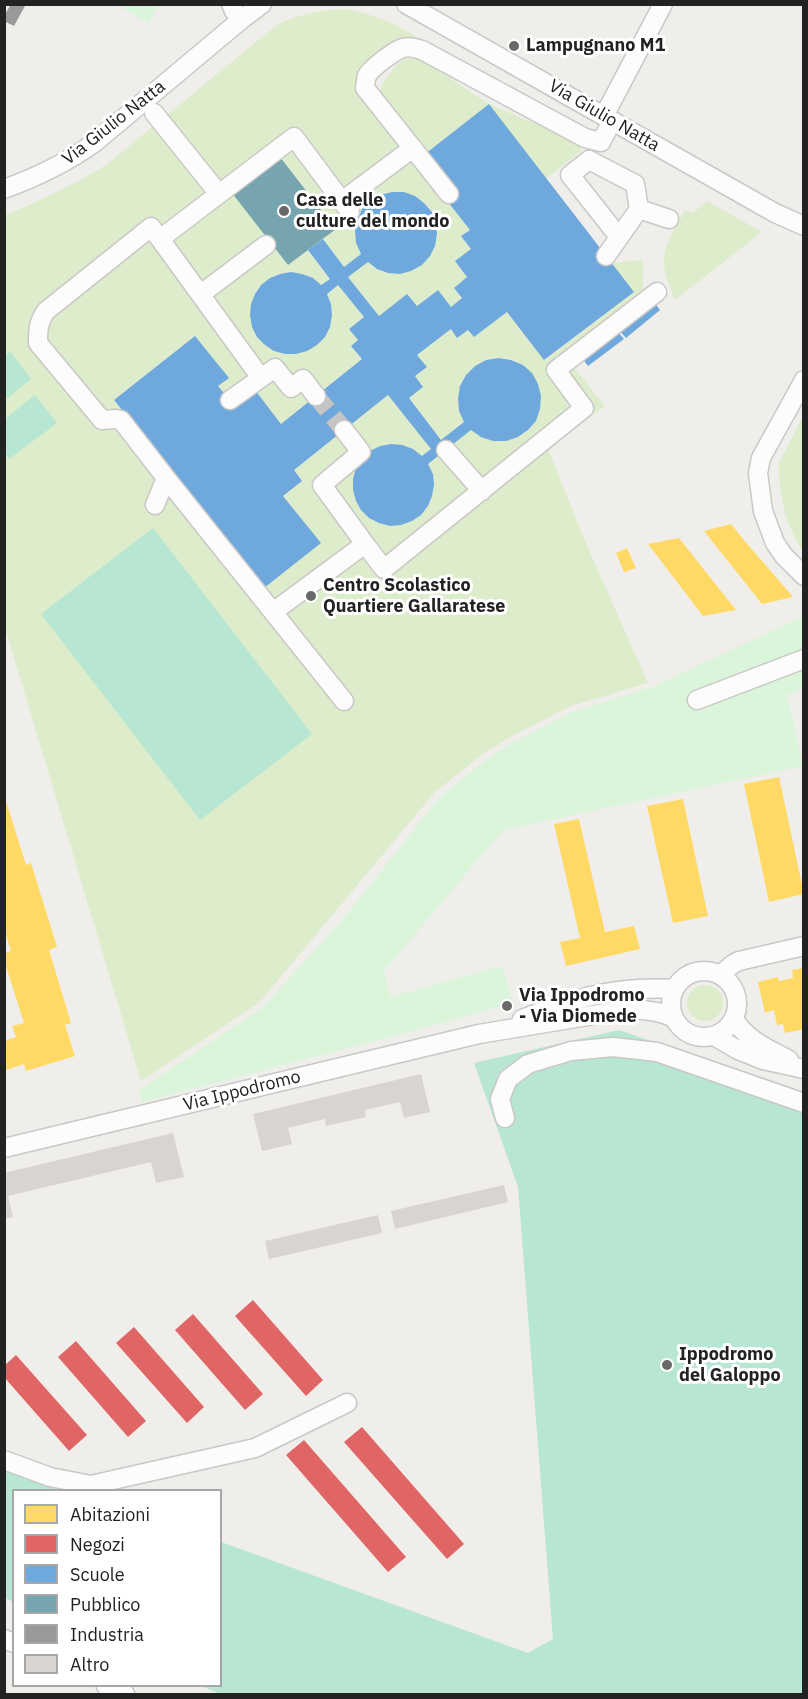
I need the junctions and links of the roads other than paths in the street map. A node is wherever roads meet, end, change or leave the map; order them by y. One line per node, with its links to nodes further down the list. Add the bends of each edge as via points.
1 (262, 4): 4 (street, Via Giulio Natta)
2 (406, 4): 6 (street, Via Giulio Natta)
3 (663, 4): 6 (street)
4 (236, 12): 8 (street, Via Giulio Natta, via 94,142 75,156)
5 (154, 113): 9 (street)
6 (608, 119): 7 (street, via 601,142 585,138 422,50 401,48 368,74 365,88); 13 (street, Via Giulio Natta)
7 (413, 148): 9 (street, via 346,206 294,137); 10 (street)
8 (4, 189)
9 (219, 194): 15 (street)
10 (449, 194)
11 (639, 209): 12 (street); 14 (street); 14 (street, via 635,184 589,160 570,176)
12 (669, 219)
13 (804, 226)
14 (619, 237): 17 (street)
15 (160, 239): 19 (street); 26 (street, via 151,227 46,311 38,327 38,343 102,420 121,420)
16 (266, 245): 19 (street)
17 (606, 256)
18 (657, 292): 27 (street, via 556,370 584,408)
19 (201, 294): 20 (street)
20 (261, 378): 22 (street, via 275,368 291,388 303,380); 23 (street)
21 (804, 380): 30 (street, via 762,458 758,473 763,511 772,535 784,556)
22 (316, 396)
23 (230, 400)
24 (344, 430): 29 (street, via 361,452 322,485)
25 (446, 450): 27 (street)
26 (166, 478): 28 (street); 31 (street)
27 (482, 490): 29 (street, via 384,569)
28 (155, 505)
29 (365, 544): 31 (street)
30 (804, 576)
31 (273, 612): 33 (street)
32 (804, 659): 34 (street)
33 (344, 700)
34 (697, 700)
35 (804, 946): 36 (street, via 740,961)
36 (720, 975): 37 (street, via 697,972 686,976); 39 (street, via 736,994)
37 (675, 988): 38 (street, via 671,1003); 40 (street, Via Ippodromo, via 626,990 566,1002)
38 (674, 1018): 40 (street, Via Ippodromo, via 658,1011 624,1010); 41 (street, via 691,1034)
39 (734, 1019): 41 (street, via 727,1029); 42 (street, via 748,1037)
40 (479, 1035): 45 (street, Via Ippodromo)
41 (714, 1036): 42 (street, via 763,1060)
42 (804, 1068)
43 (804, 1103): 44 (street, via 657,1052 613,1047 571,1051 528,1065 508,1079 500,1099)
44 (505, 1118)
45 (4, 1148)
46 (347, 1403): 47 (street, via 255,1448 91,1485 50,1477)
47 (4, 1460)
48 (107, 1687): 49 (street)
49 (125, 1695)

